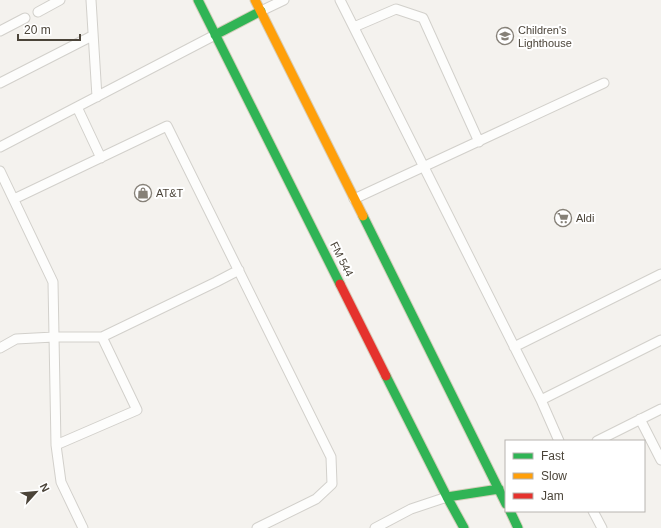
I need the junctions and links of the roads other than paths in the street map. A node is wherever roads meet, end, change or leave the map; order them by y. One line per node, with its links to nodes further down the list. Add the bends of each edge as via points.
1 (60, 0): 8 (lane)
2 (90, 0): 13 (lane)
3 (198, 0): 12 (main road, FM 544 / FM 544)
4 (255, 0): 7 (main road)
5 (284, 0): 7 (lane)
6 (340, 0): 10 (lane)
7 (261, 11): 12 (main road); 23 (main road)
8 (38, 12)
9 (24, 18): 11 (lane)
10 (354, 27): 18 (lane, via 396,9 423,18); 21 (lane)
11 (0, 31)
12 (216, 35): 16 (lane); 40 (main road, FM 544 / FM 544)
13 (92, 36): 14 (lane); 16 (lane)
14 (0, 83)
15 (604, 83): 18 (lane)
16 (97, 97): 17 (lane)
17 (77, 107): 19 (lane); 20 (lane)
18 (479, 142): 21 (lane)
19 (0, 147)
20 (101, 158): 24 (lane); 25 (lane, via 167,126)
21 (424, 167): 23 (lane); 30 (lane)
22 (0, 172): 24 (lane)
23 (354, 199): 39 (main road)
24 (14, 200): 27 (lane, via 53,282)
25 (239, 270): 28 (lane); 46 (lane, via 331,457 332,484 316,499)
26 (661, 274): 30 (lane)
27 (54, 337): 28 (lane); 31 (lane, via 16,339); 37 (lane)
28 (102, 337): 37 (lane, via 137,410)
29 (661, 340): 32 (lane)
30 (514, 346): 32 (lane)
31 (0, 348)
32 (541, 400): 35 (lane)
33 (661, 409): 34 (lane)
34 (640, 419): 36 (lane); 38 (lane)
35 (559, 440)
36 (598, 440)
37 (56, 445): 47 (lane, via 61,482)
38 (661, 460)
39 (502, 487): 40 (main road); 41 (main road); 42 (main road)
40 (447, 497): 45 (main road, FM 544 / FM 544); 48 (lane, via 411,509)
41 (488, 498)
42 (505, 500)
43 (510, 512): 49 (main road)
44 (594, 512): 50 (lane)
45 (461, 523)
46 (262, 527)
47 (83, 528)
48 (375, 528)
49 (518, 528)
50 (602, 528)

